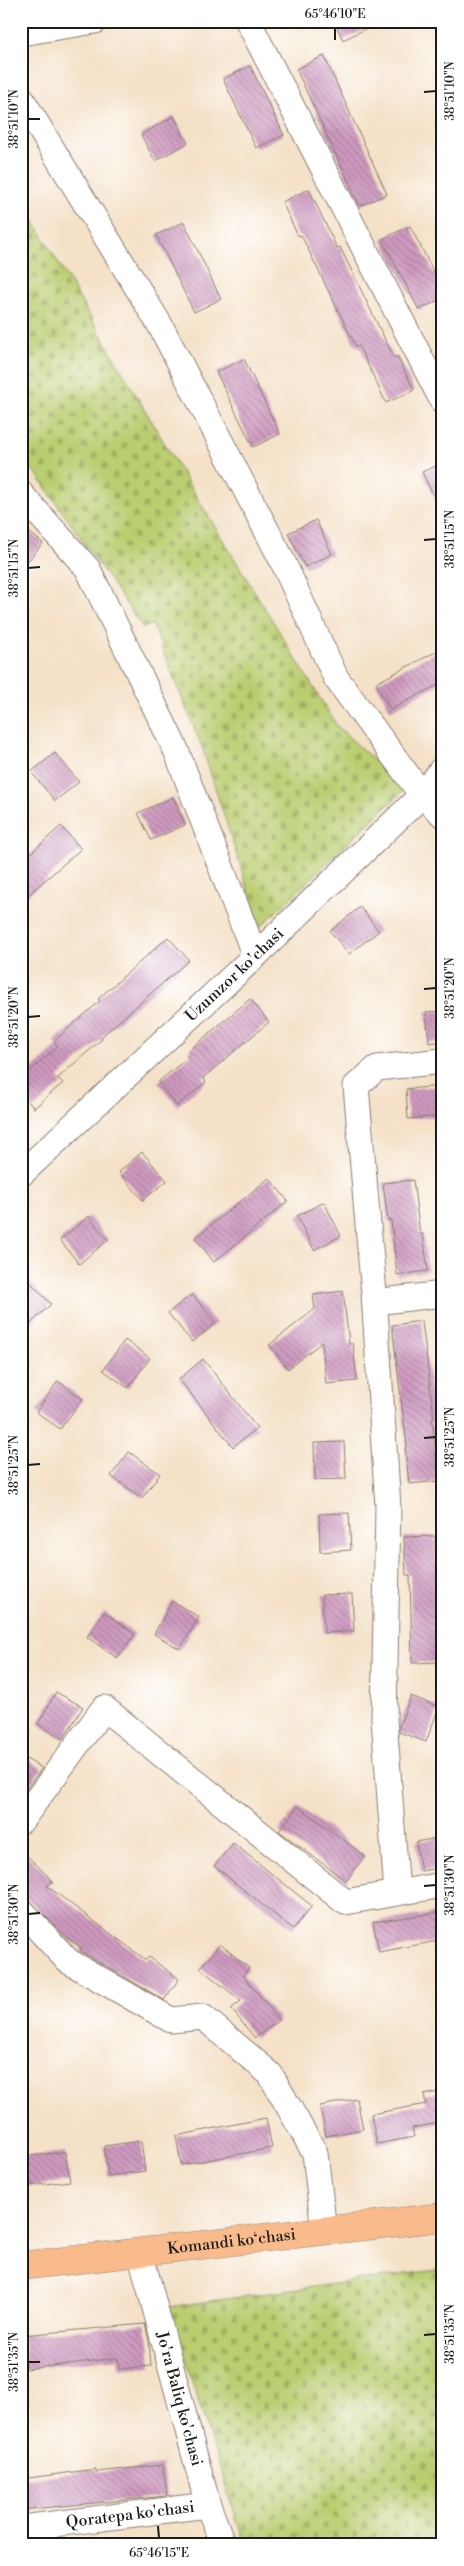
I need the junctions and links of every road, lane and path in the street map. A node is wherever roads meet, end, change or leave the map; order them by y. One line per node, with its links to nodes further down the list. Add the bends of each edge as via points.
1 (95, 21): 3 (street)
2 (248, 21): 5 (street)
3 (21, 33)
4 (21, 98): 8 (street, via 160,325 282,560 336,678)
5 (443, 402)
6 (21, 494): 10 (street, via 88,569 176,750)
7 (443, 768): 8 (street, Uzumzor ko'chasi)
8 (422, 795): 9 (street); 10 (street, Uzumzor ko'chasi)
9 (443, 815)
10 (255, 956): 12 (street, Uzumzor ko'chasi)
11 (443, 1061): 14 (street, via 377,1068 356,1086)
12 (21, 1174)
13 (443, 1294): 14 (street)
14 (375, 1302): 17 (street, via 388,1507 384,1719)
15 (21, 1821): 17 (street, via 104,1708 345,1902)
16 (443, 1885): 17 (street)
17 (398, 1893)
18 (21, 1910): 20 (street, via 68,1961 171,2020 203,2017 270,2074 315,2153)
19 (443, 2216): 20 (main road, Komandi ko‘chasi)
20 (324, 2230): 21 (main road, Komandi ko‘chasi)
21 (140, 2252): 22 (main road, Komandi ko‘chasi); 23 (street, Jo'ra Baliq ko'chasi)
22 (21, 2266)
23 (208, 2505): 24 (street, Qoratepa ko'chasi); 25 (street, Jo'ra Baliq ko'chasi)
24 (21, 2528)
25 (223, 2545)

